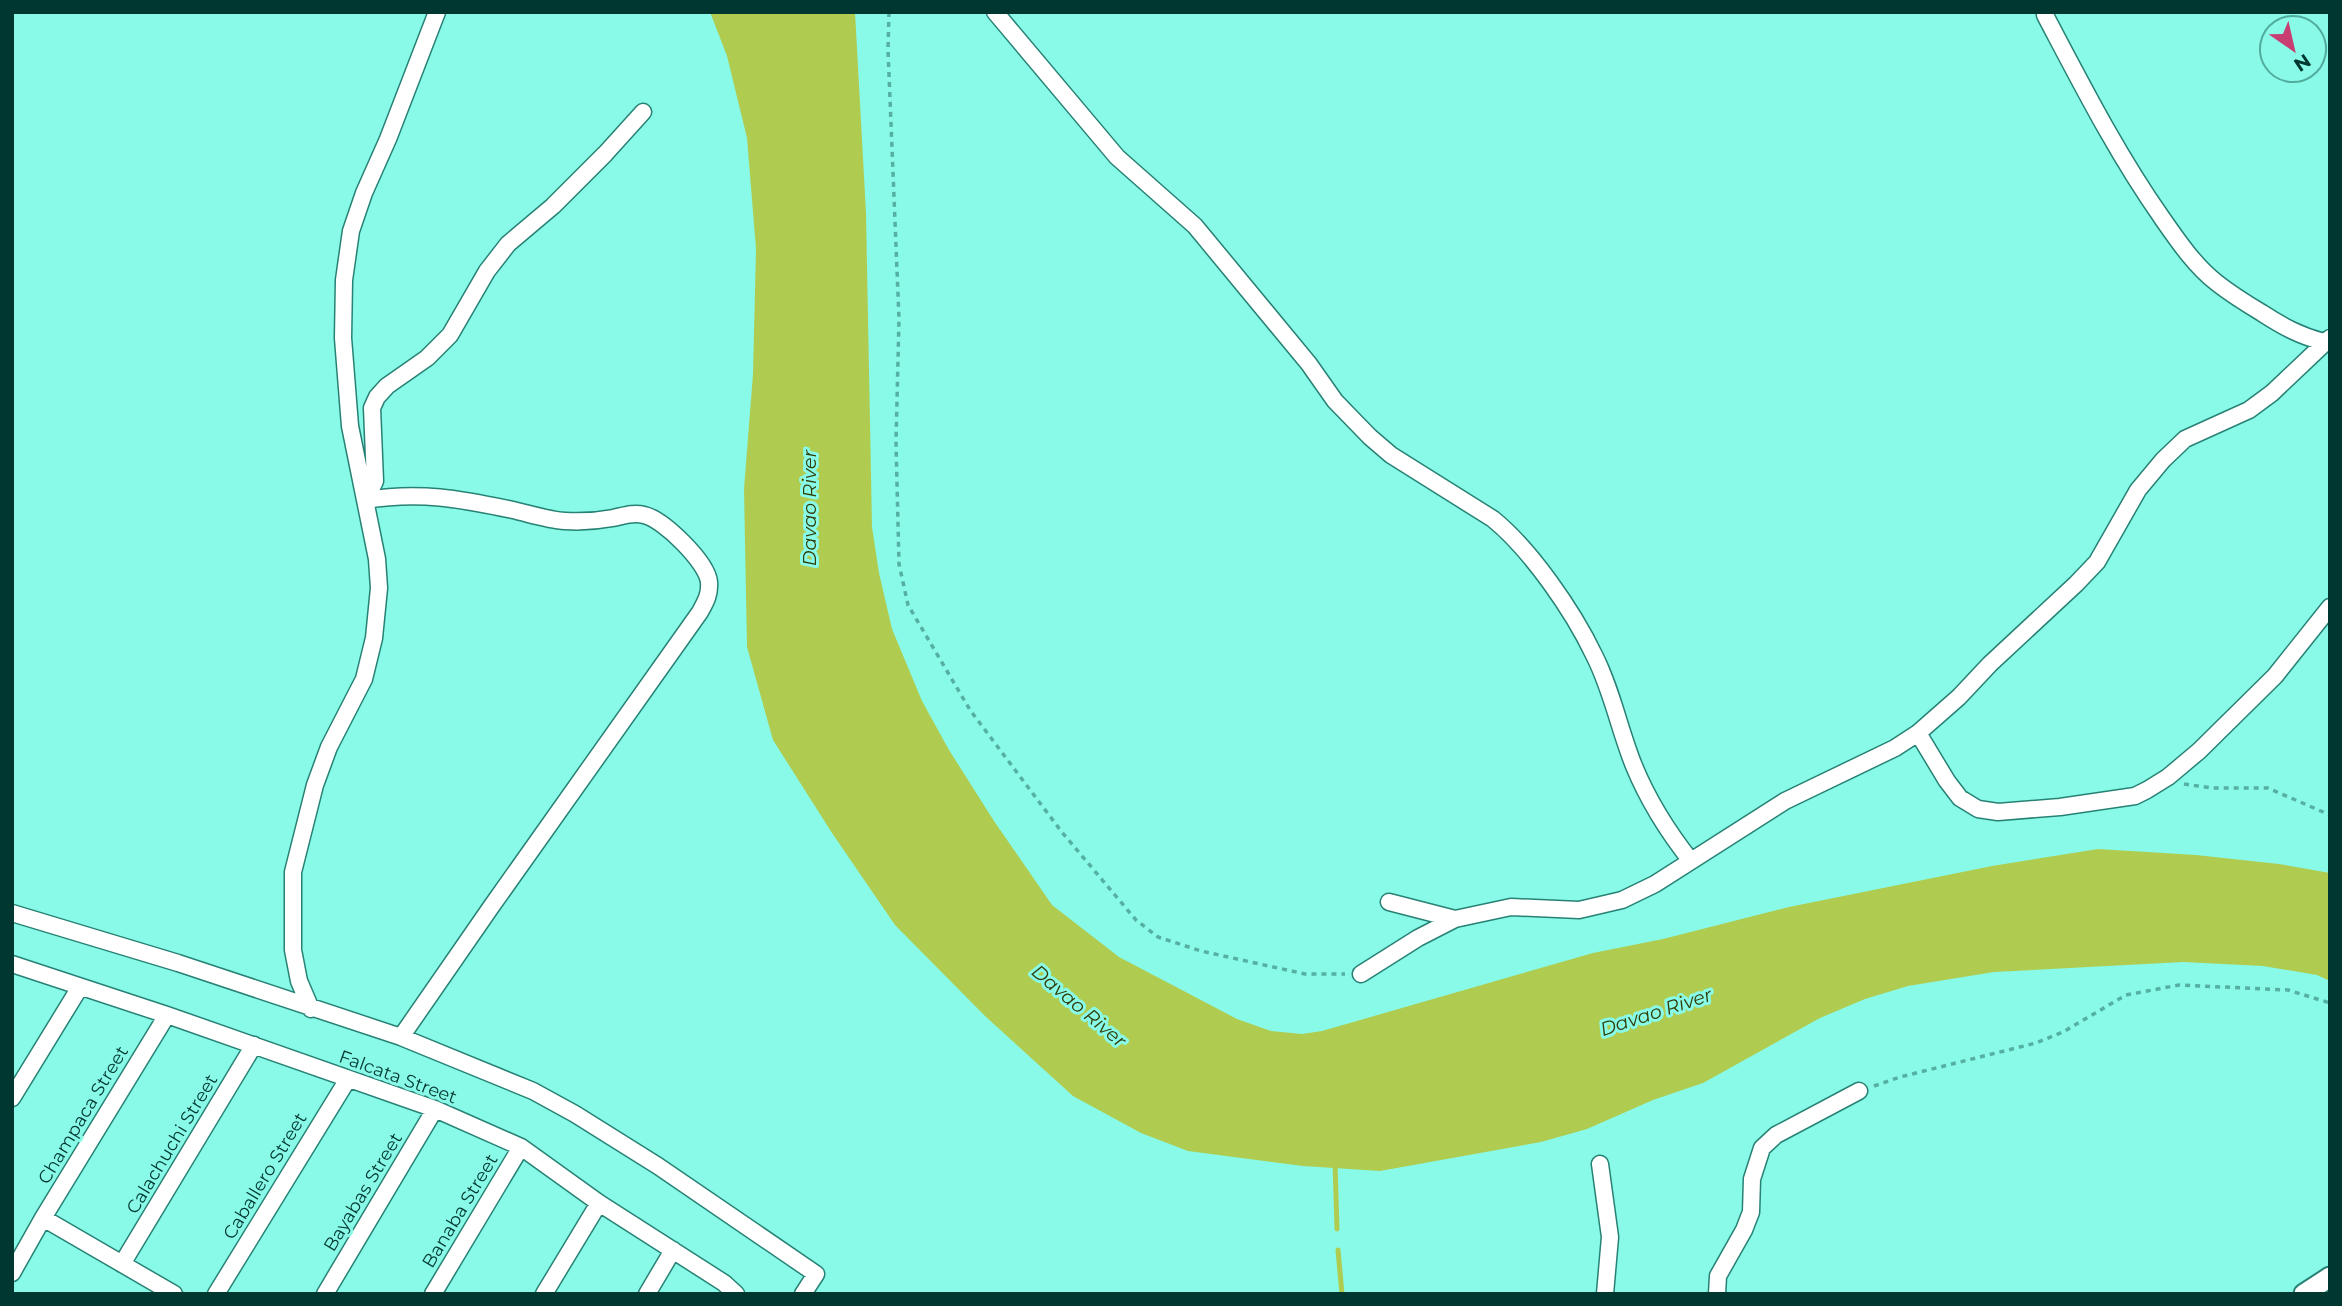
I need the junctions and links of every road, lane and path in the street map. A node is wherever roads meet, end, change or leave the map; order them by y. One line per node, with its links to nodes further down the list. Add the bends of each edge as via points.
1 (437, 12): 7 (street, via 364,193 347,255 346,387)
2 (889, 12): 17 (path, via 899,318 899,564 908,605 970,710 1061,831 1136,920 1158,937 1201,951 1305,974)
3 (995, 12): 12 (street, via 1117,157 1195,226 1335,401 1391,455 1493,519 1532,559 1595,656 1641,783 1672,838)
4 (2045, 15): 6 (street, via 2137,183 2199,266 2289,330 2305,338)
5 (643, 112): 7 (street, via 553,206 508,244 486,271 450,335 377,397 372,408 374,481)
6 (2327, 340): 9 (street, via 2249,410 2185,439 2163,460 2138,490 2097,562)
7 (366, 500): 20 (street, via 379,588 374,638 364,679 315,785 293,872 293,950); 22 (street, via 397,495 456,499 563,521 646,515 681,541 709,578 709,595 701,611)
8 (2330, 607): 10 (street, via 2275,676)
9 (1918, 733): 10 (street, via 1947,781 1978,809 1998,812 2121,798 2147,790); 12 (street, via 1785,801)
10 (2168, 776): 11 (path, via 2196,786 2268,788)
11 (2330, 815)
12 (1691, 861): 15 (street, via 1622,900 1579,910 1511,907)
13 (1389, 902): 15 (street)
14 (12, 913): 20 (street)
15 (1455, 919): 17 (street)
16 (12, 964): 18 (street, Falcata Street)
17 (1361, 974)
18 (80, 987): 21 (street, Falcata Street); 26 (street)
19 (2330, 1003): 25 (path, via 2288,990 2179,985 2126,995 2063,1032 2036,1042)
20 (311, 1009): 22 (street)
21 (167, 1015): 23 (street, Falcata Street); 31 (street, Champaca Street)
22 (401, 1037): 43 (street, via 533,1091 658,1166 816,1274)
23 (254, 1045): 24 (street, Falcata Street); 33 (street, Calachuchi Street)
24 (348, 1079): 27 (street, Falcata Street); 37 (street, Caballero Street)
25 (1859, 1091): 45 (street, via 1776,1135 1762,1148 1752,1179 1751,1212 1718,1276)
26 (12, 1097)
27 (435, 1109): 28 (street, Falcata Street); 38 (street, Bayabas Street)
28 (521, 1147): 30 (street, Falcata Street); 39 (street, Banaba Street)
29 (1600, 1164): 44 (street, via 1610,1237)
30 (599, 1203): 32 (street, Falcata Street); 40 (street)
31 (43, 1218): 33 (street); 34 (street, Champaca Street)
32 (673, 1250): 41 (street); 42 (street, Falcata Street)
33 (122, 1264): 36 (street)
34 (12, 1273)
35 (2330, 1277): 46 (street)
36 (173, 1294)
37 (216, 1294)
38 (325, 1294)
39 (433, 1294)
40 (544, 1294)
41 (647, 1294)
42 (736, 1294)
43 (803, 1294)
44 (1605, 1294)
45 (1717, 1294)
46 (2304, 1294)

